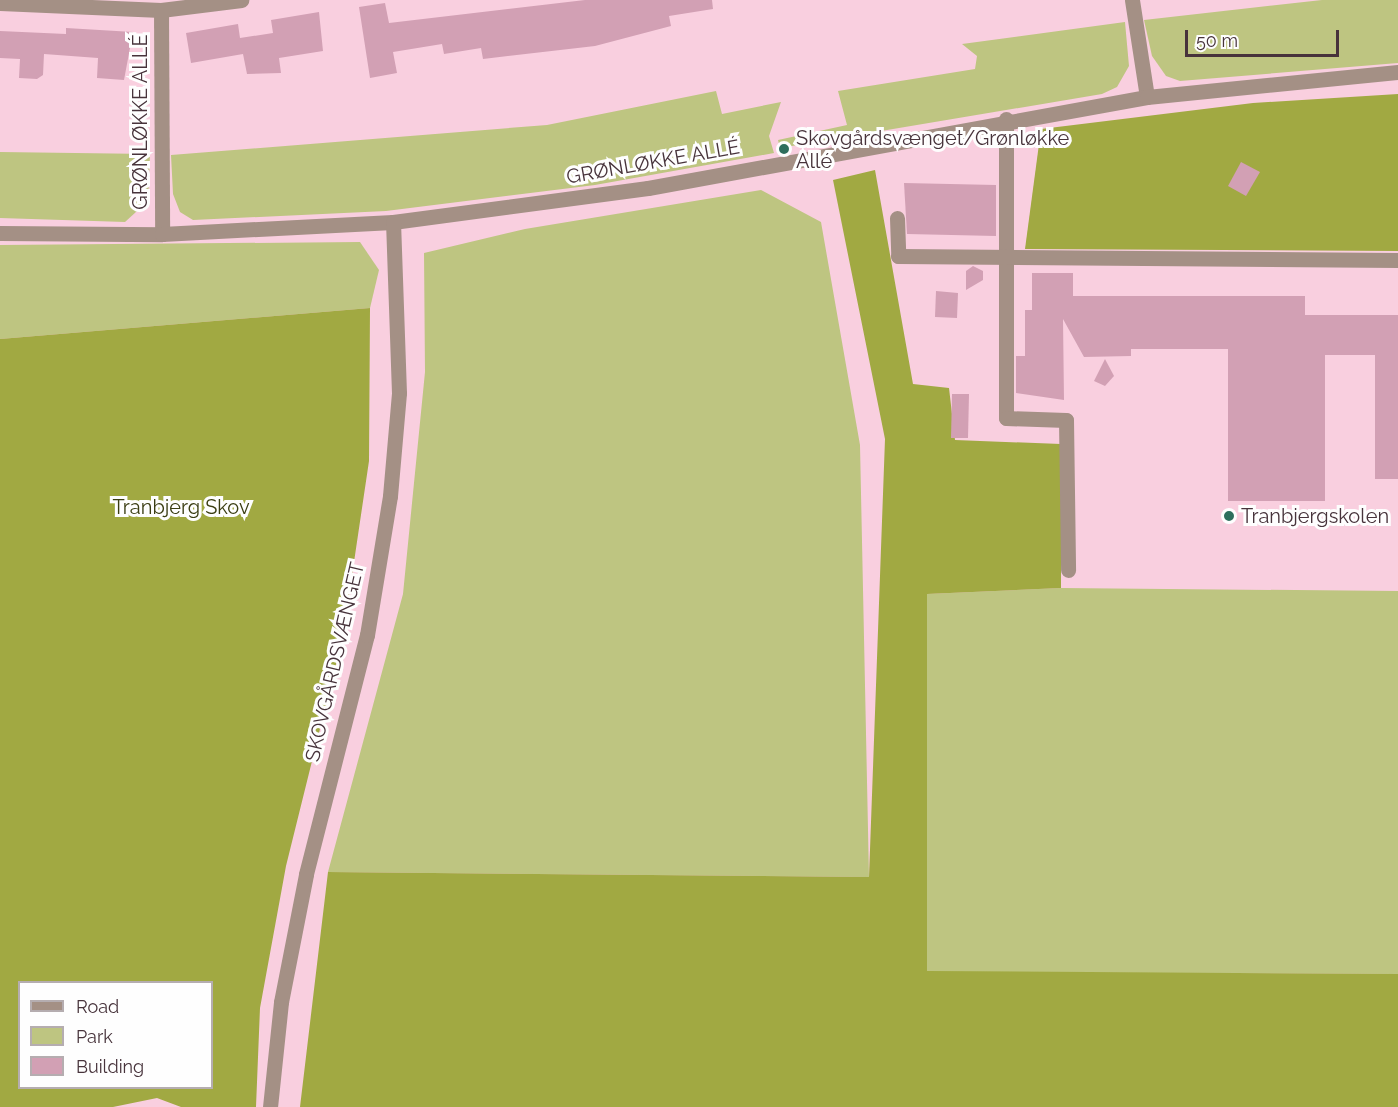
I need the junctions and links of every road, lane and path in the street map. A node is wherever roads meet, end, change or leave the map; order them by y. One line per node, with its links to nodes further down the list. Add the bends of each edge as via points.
1 (241, 0): 5 (street, GRØNLØKKE ALLÉ)
2 (1132, 0): 7 (street)
3 (0, 3): 4 (street, GRØNLØKKE ALLÉ)
4 (127, 5): 5 (street, GRØNLØKKE ALLÉ)
5 (161, 10): 12 (street, GRØNLØKKE ALLÉ)
6 (1398, 72): 7 (street, GRØNLØKKE ALLÉ)
7 (1147, 97): 8 (street, GRØNLØKKE ALLÉ)
8 (1006, 119): 10 (street, GRØNLØKKE ALLÉ, via 648,188); 13 (street)
9 (897, 218): 13 (street, via 898,256)
10 (393, 222): 12 (street, GRØNLØKKE ALLÉ); 16 (street, SKOVGÅRDSVÆNGET, via 399,393 390,496 367,634 306,874 281,1002)
11 (0, 233): 12 (street, GRØNLØKKE ALLÉ)
12 (162, 234)
13 (1007, 257): 14 (street); 15 (street, via 1006,418 1066,420)
14 (1398, 260)
15 (1068, 570)
16 (270, 1107)

